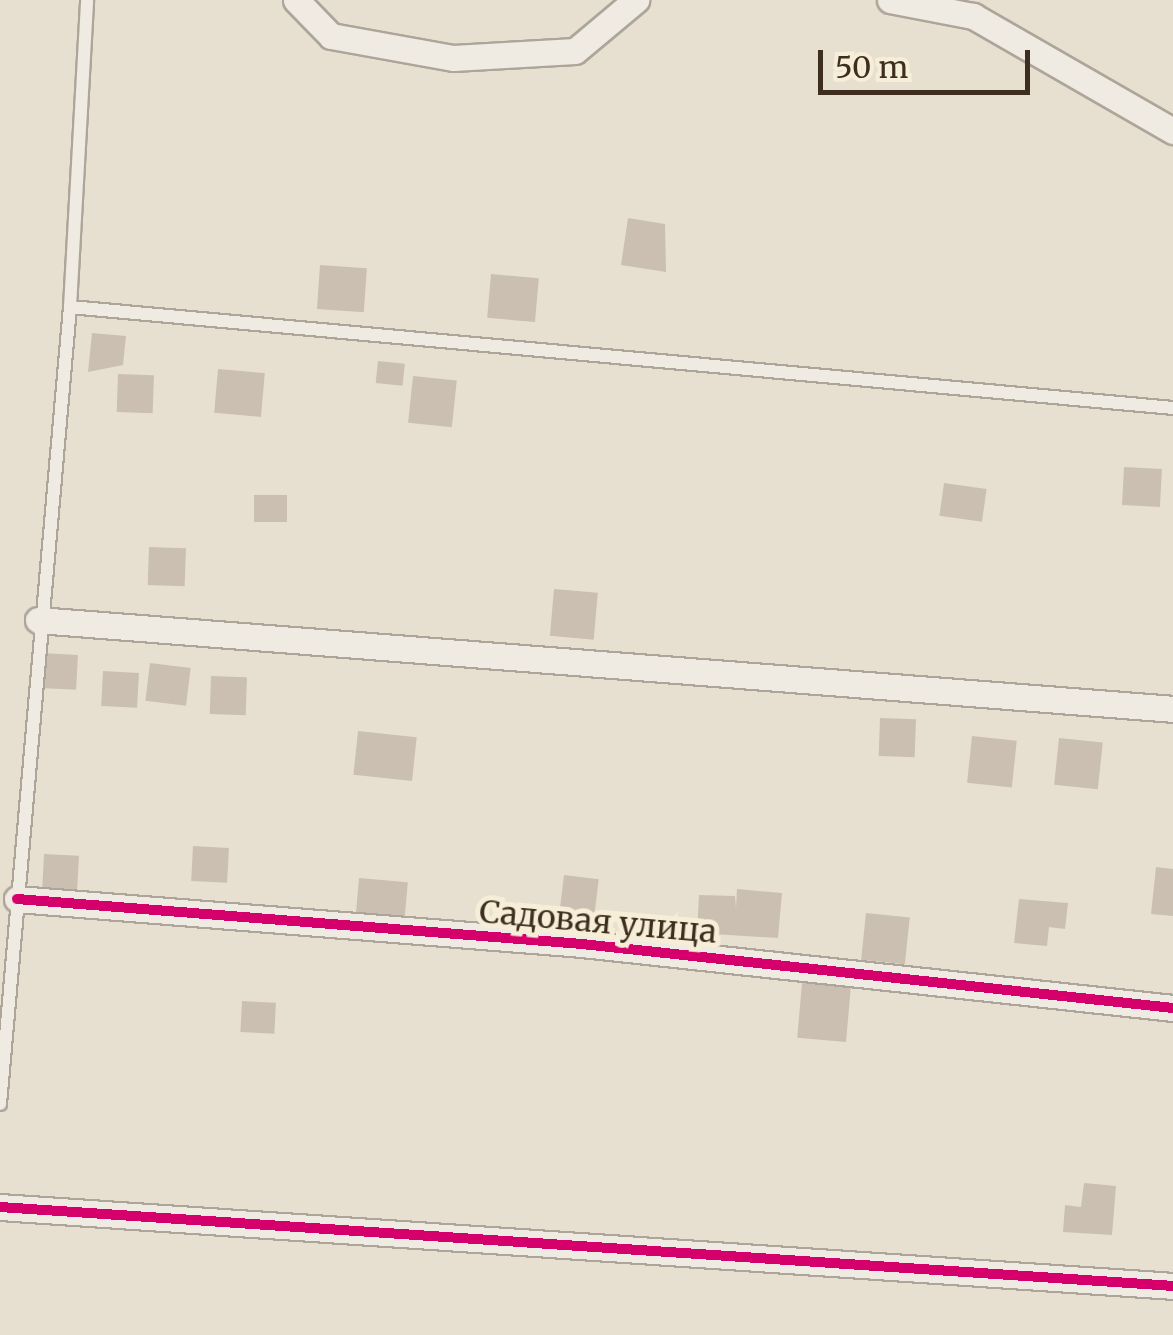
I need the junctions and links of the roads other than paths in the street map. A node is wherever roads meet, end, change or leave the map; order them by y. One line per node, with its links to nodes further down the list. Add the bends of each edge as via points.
1 (87, 0): 6 (lane)
2 (296, 0): 3 (street, via 331,36 453,58 575,51)
3 (636, 0)
4 (890, 0): 5 (street, via 973,16)
5 (1173, 131)
6 (70, 307): 7 (lane); 8 (lane)
7 (1173, 408)
8 (38, 620): 9 (street); 10 (lane)
9 (1173, 710)
10 (17, 900): 11 (street, Садовая улица, via 582,944); 12 (lane)
11 (1173, 1008)
12 (0, 1104)
13 (0, 1207): 14 (street)
14 (1173, 1286)

